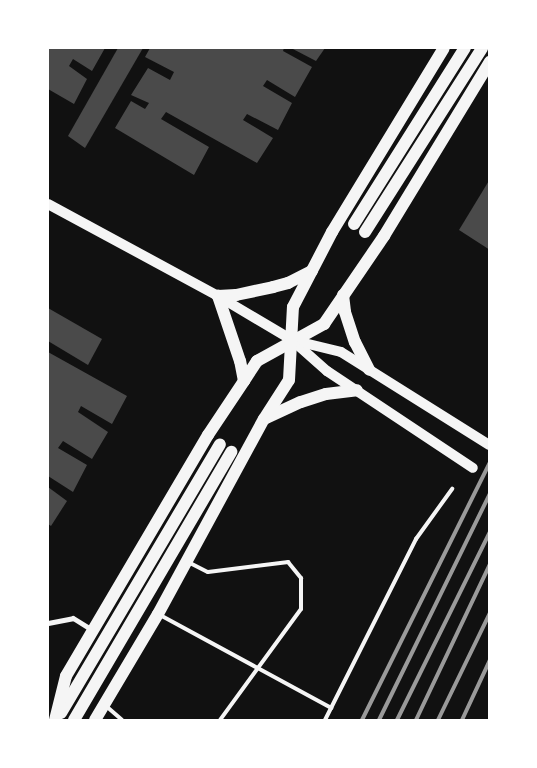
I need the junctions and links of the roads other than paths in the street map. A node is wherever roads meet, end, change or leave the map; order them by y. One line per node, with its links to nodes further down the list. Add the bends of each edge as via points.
1 (444, 48): 8 (main road, via 332,232)
2 (464, 48): 6 (main road)
3 (482, 48): 7 (main road)
4 (490, 62): 9 (main road, via 384,236)
5 (48, 204): 10 (main road)
6 (354, 224)
7 (365, 232)
8 (312, 271): 10 (main road, via 273,287); 11 (main road, via 293,308)
9 (343, 295): 11 (main road, via 324,324); 12 (main road, via 354,342)
10 (218, 296): 11 (main road); 13 (main road)
11 (292, 340): 12 (main road, via 341,352); 13 (main road, via 257,361); 14 (main road, via 327,371); 15 (main road, via 289,380)
12 (369, 370): 17 (main road)
13 (244, 381): 24 (main road, via 208,435)
14 (357, 390): 15 (main road, via 326,394 282,408); 19 (main road)
15 (264, 419): 21 (main road)
16 (220, 444): 28 (main road)
17 (489, 444)
18 (232, 452): 29 (main road)
19 (473, 468)
20 (452, 489): 27 (lane, via 416,540)
21 (186, 561): 22 (main road); 25 (lane, via 208,572 288,562 301,578 301,610)
22 (158, 614): 25 (lane); 26 (main road)
23 (48, 623): 24 (street, via 73,618)
24 (92, 631): 28 (main road, via 66,676)
25 (258, 669): 27 (lane); 32 (lane)
26 (104, 704): 30 (main road); 31 (lane)
27 (331, 708): 33 (lane)
28 (56, 720)
29 (74, 720)
30 (94, 720)
31 (122, 720)
32 (220, 720)
33 (325, 720)

